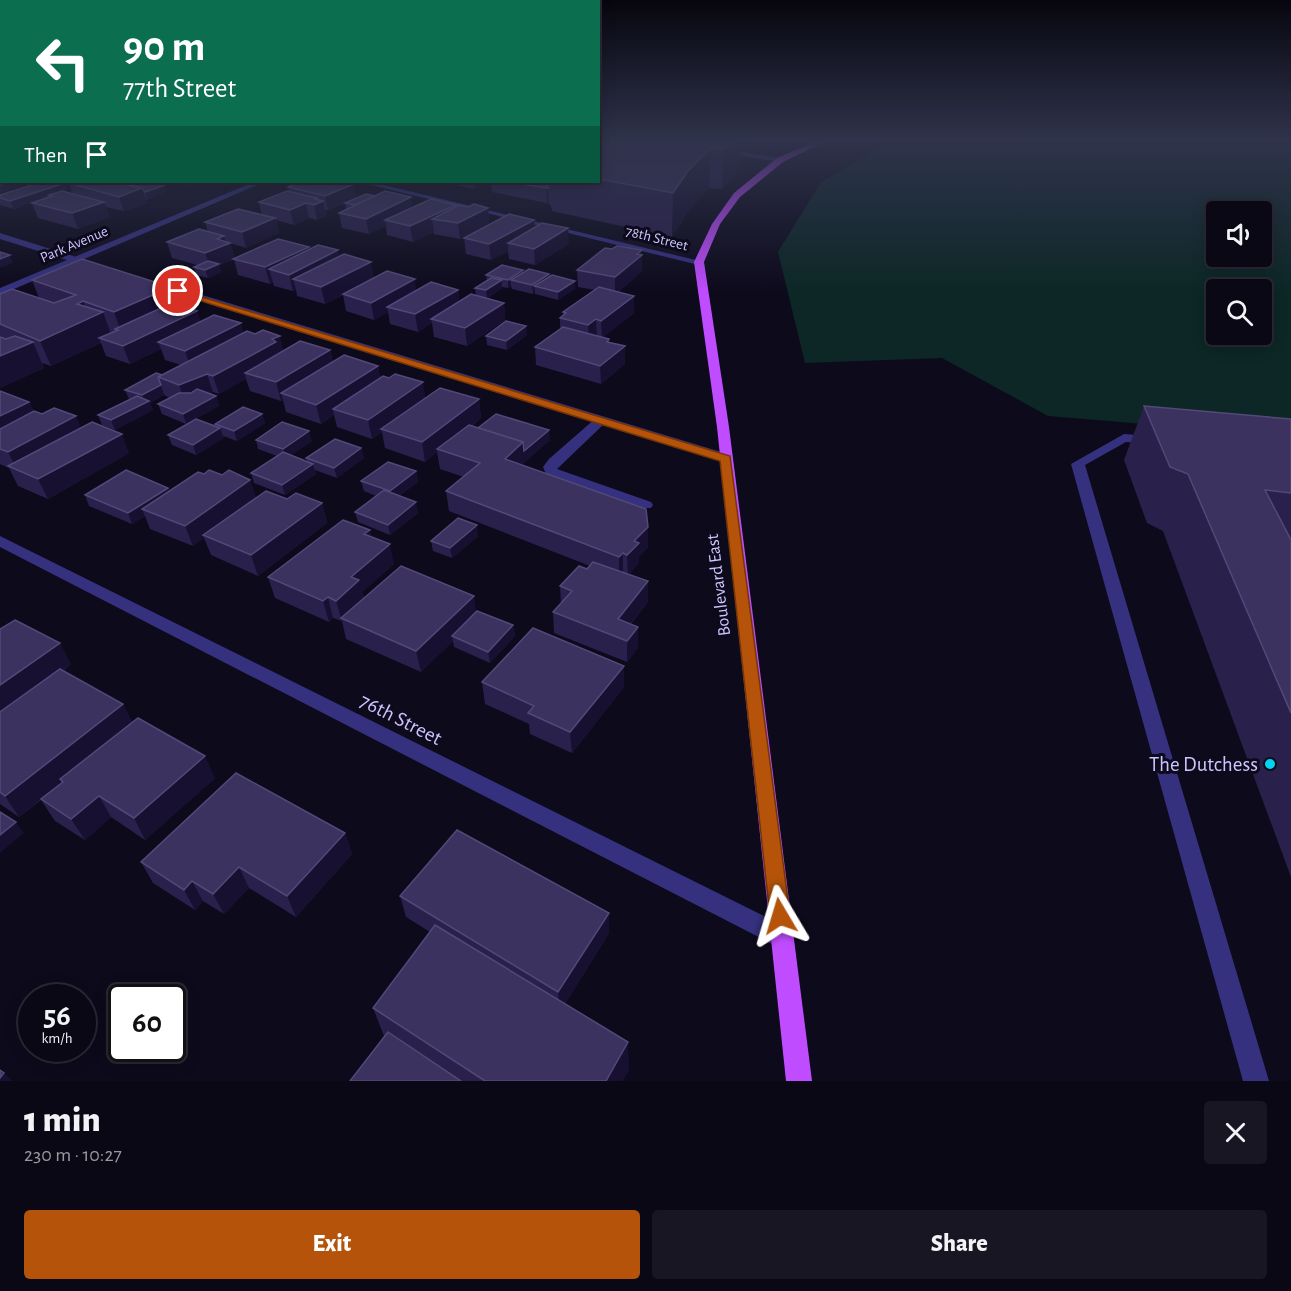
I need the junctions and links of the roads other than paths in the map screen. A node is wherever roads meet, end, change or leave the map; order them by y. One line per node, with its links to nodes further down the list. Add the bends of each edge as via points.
1 (238, 191): 5 (street, Park Avenue)
2 (403, 191): 6 (street, 78th Street)
3 (741, 191): 6 (main road, via 716,224)
4 (0, 236): 5 (street)
5 (75, 260): 7 (street); 9 (street, Park Avenue)
6 (699, 262): 12 (main road, Boulevard East)
7 (103, 268)
8 (135, 278): 10 (street)
9 (0, 292)
10 (600, 421): 12 (street); 13 (street, via 554,462 551,471)
11 (1172, 441): 17 (street, via 1124,438 1078,464)
12 (726, 458): 15 (main road, Boulevard East)
13 (646, 505)
14 (0, 541): 15 (street, 76th Street)
15 (782, 937): 16 (main road, Boulevard East)
16 (799, 1081)
17 (1256, 1081)

